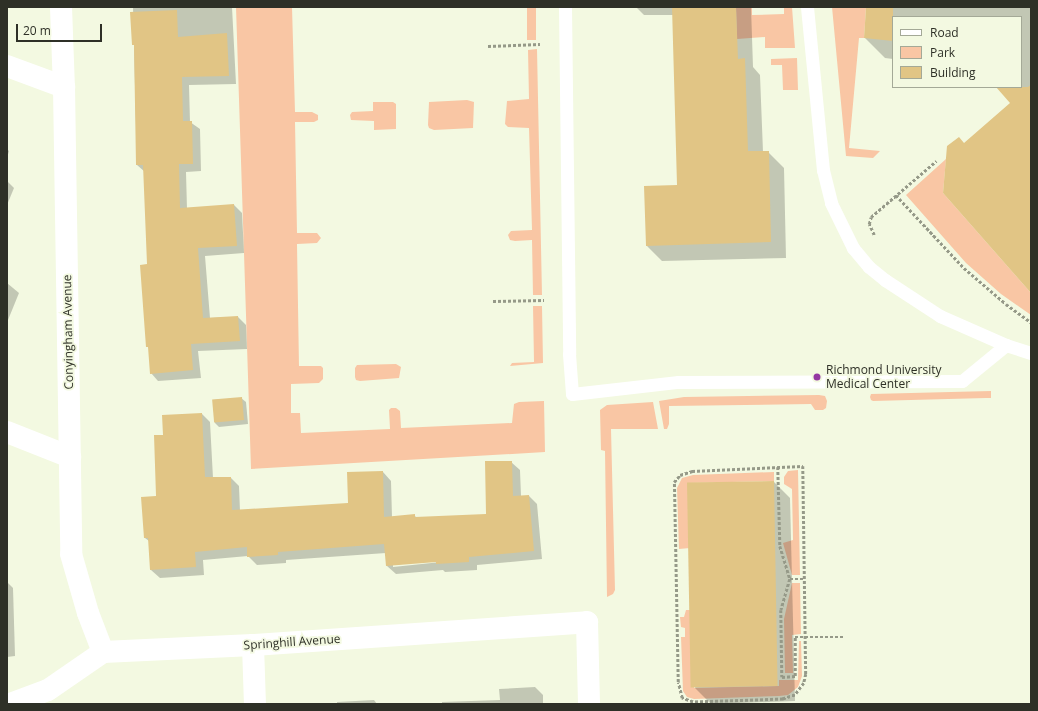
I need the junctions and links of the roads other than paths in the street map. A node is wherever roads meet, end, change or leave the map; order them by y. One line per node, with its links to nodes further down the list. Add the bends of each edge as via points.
1 (61, 7): 5 (street, Conyingham Avenue)
2 (565, 7): 6 (lane, via 569,354 572,394 678,382 962,381)
3 (807, 7): 6 (lane, via 823,170 831,203 853,248 869,267 918,303 940,316)
4 (7, 66): 5 (street)
5 (64, 87): 9 (street, Conyingham Avenue)
6 (1006, 346): 7 (lane)
7 (1031, 353)
8 (7, 432): 9 (street)
9 (70, 456): 11 (street, Conyingham Avenue, via 71,554)
10 (253, 645): 11 (street, Springhill Avenue); 13 (street); 14 (street, Springhill Avenue, via 587,622)
11 (103, 652): 12 (street, via 48,690)
12 (10, 704)
13 (255, 704)
14 (589, 704)

